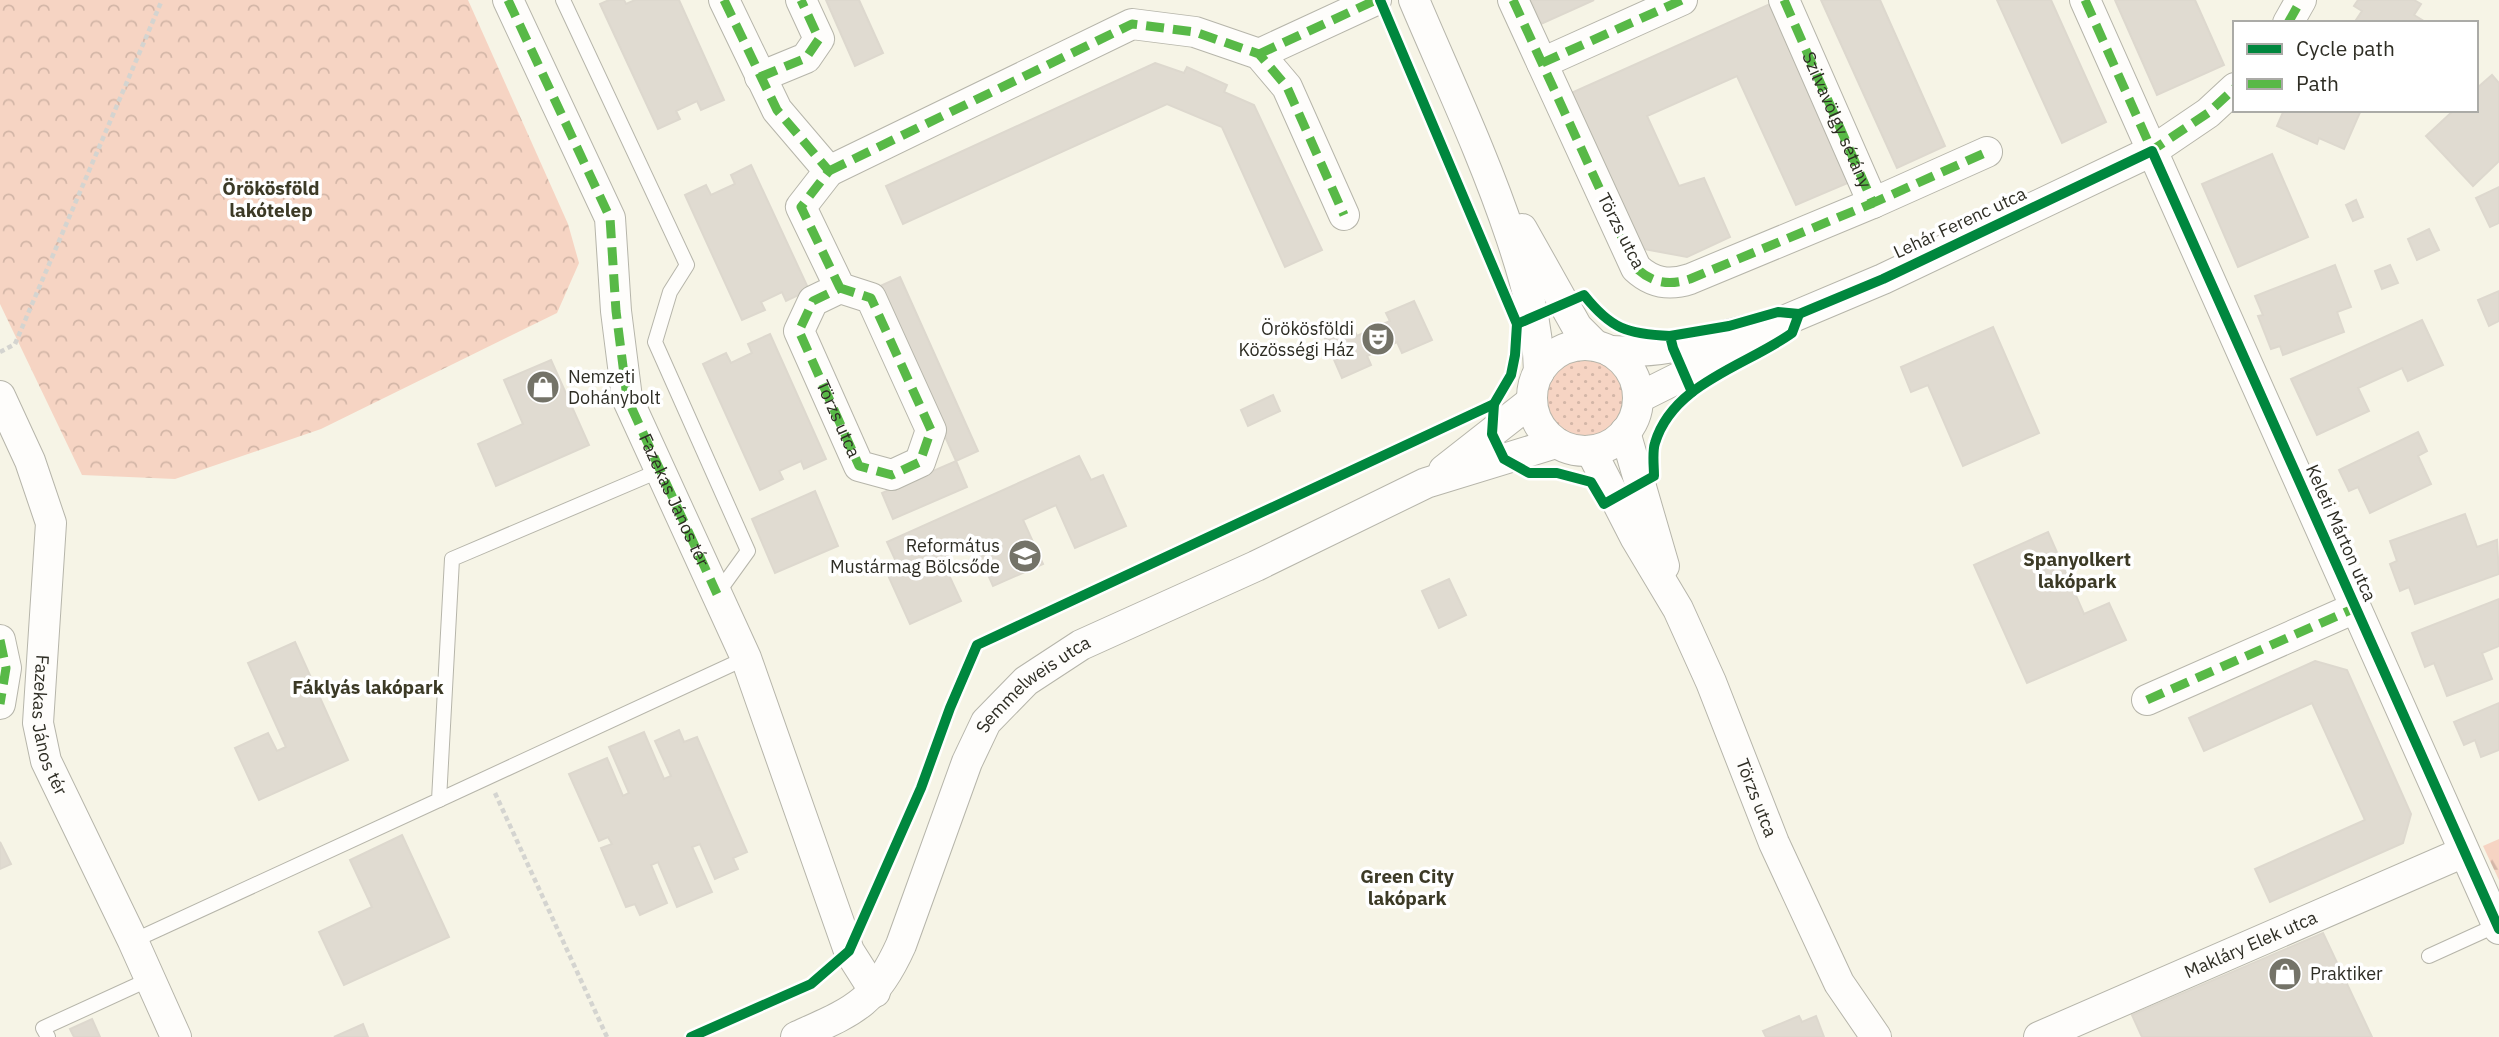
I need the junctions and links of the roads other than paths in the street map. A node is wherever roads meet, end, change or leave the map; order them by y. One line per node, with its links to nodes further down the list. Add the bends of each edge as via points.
1 (508, 0): 33 (street, Fazekas János tér, via 610,218 627,398)
2 (563, 0): 35 (lane, via 687,265 670,292 655,342 748,551)
3 (724, 0): 15 (street)
4 (801, 0): 15 (street, via 818,39 806,58)
5 (1376, 0): 13 (street)
6 (1414, 0): 20 (street)
7 (1513, 0): 14 (street, Törzs utca)
8 (1682, 0): 14 (street)
9 (1784, 0): 21 (street, Szilvavölgy sétány)
10 (2085, 0): 17 (street)
11 (2301, 0): 12 (street)
12 (2289, 21)
13 (1259, 54): 19 (street, via 1195,32 1132,24); 22 (street, via 1287,87)
14 (1542, 63): 21 (street, Törzs utca, via 1636,268 1646,277 1674,284)
15 (760, 77): 19 (street, via 777,110)
16 (2233, 90): 17 (street, Lehár Ferenc utca)
17 (2152, 151): 24 (street, Lehár Ferenc utca, via 1883,279); 36 (street, Keleti Márton utca)
18 (1987, 152): 21 (street, Szilvavölgy sétány)
19 (830, 171): 23 (street, via 801,207)
20 (1494, 185): 25 (street, via 1577,327); 26 (street, via 1535,317)
21 (1873, 203)
22 (1344, 215)
23 (840, 288): 23 (street, Törzs utca, via 871,298 931,430 920,462 892,475 859,466 799,331 813,301)
24 (1781, 321): 25 (street, Lehár Ferenc utca, via 1673,348 1640,353); 28 (street, Lehár Ferenc utca, via 1750,342)
25 (1603, 349): 26 (street, via 1570,347 1547,361); 28 (street, via 1619,358 1633,375)
26 (1539, 372): 29 (street)
27 (0, 396): 45 (street, Fazekas János tér, via 30,461 51,523 38,723 46,761)
28 (1638, 398): 30 (street, via 1635,416)
29 (1532, 401): 31 (street, via 1538,425); 34 (street, Semmelweis utca)
30 (1625, 432): 32 (street); 37 (street, Törzs utca)
31 (1556, 443): 32 (street); 34 (street, Semmelweis utca)
32 (1591, 451): 37 (street, Törzs utca)
33 (661, 470): 35 (street, Fazekas János tér); 42 (lane, via 452,559)
34 (1426, 483): 49 (street, Semmelweis utca, via 1082,645 1026,681 986,722 967,762 901,945)
35 (717, 594): 39 (street, Fazekas János tér)
36 (2355, 608): 40 (street, Keleti Márton utca); 43 (street, Keleti Márton utca)
37 (1678, 609): 48 (street, Törzs utca, via 1774,843)
38 (0, 640): 41 (street, via 6,668)
39 (746, 658): 42 (lane); 49 (street, Fazekas János tér, via 849,951)
40 (2147, 700)
41 (0, 704)
42 (439, 800): 45 (lane)
43 (2464, 852): 44 (street, Keleti Márton utca); 50 (street, Makláry Elek utca)
44 (2498, 927): 46 (lane)
45 (133, 941): 47 (street, Fazekas János tér)
46 (2429, 956)
47 (150, 979): 51 (lane, via 43,1028); 52 (street, Fazekas János tér)
48 (1839, 983): 54 (street, Törzs utca); 55 (street, Törzs utca)
49 (875, 992): 53 (street, Semmelweis utca, via 849,1013)
50 (2075, 1030): 56 (street, Makláry Elek utca)
51 (48, 1037)
52 (176, 1037)
53 (796, 1037)
54 (1851, 1037)
55 (1876, 1037)
56 (2039, 1037)

